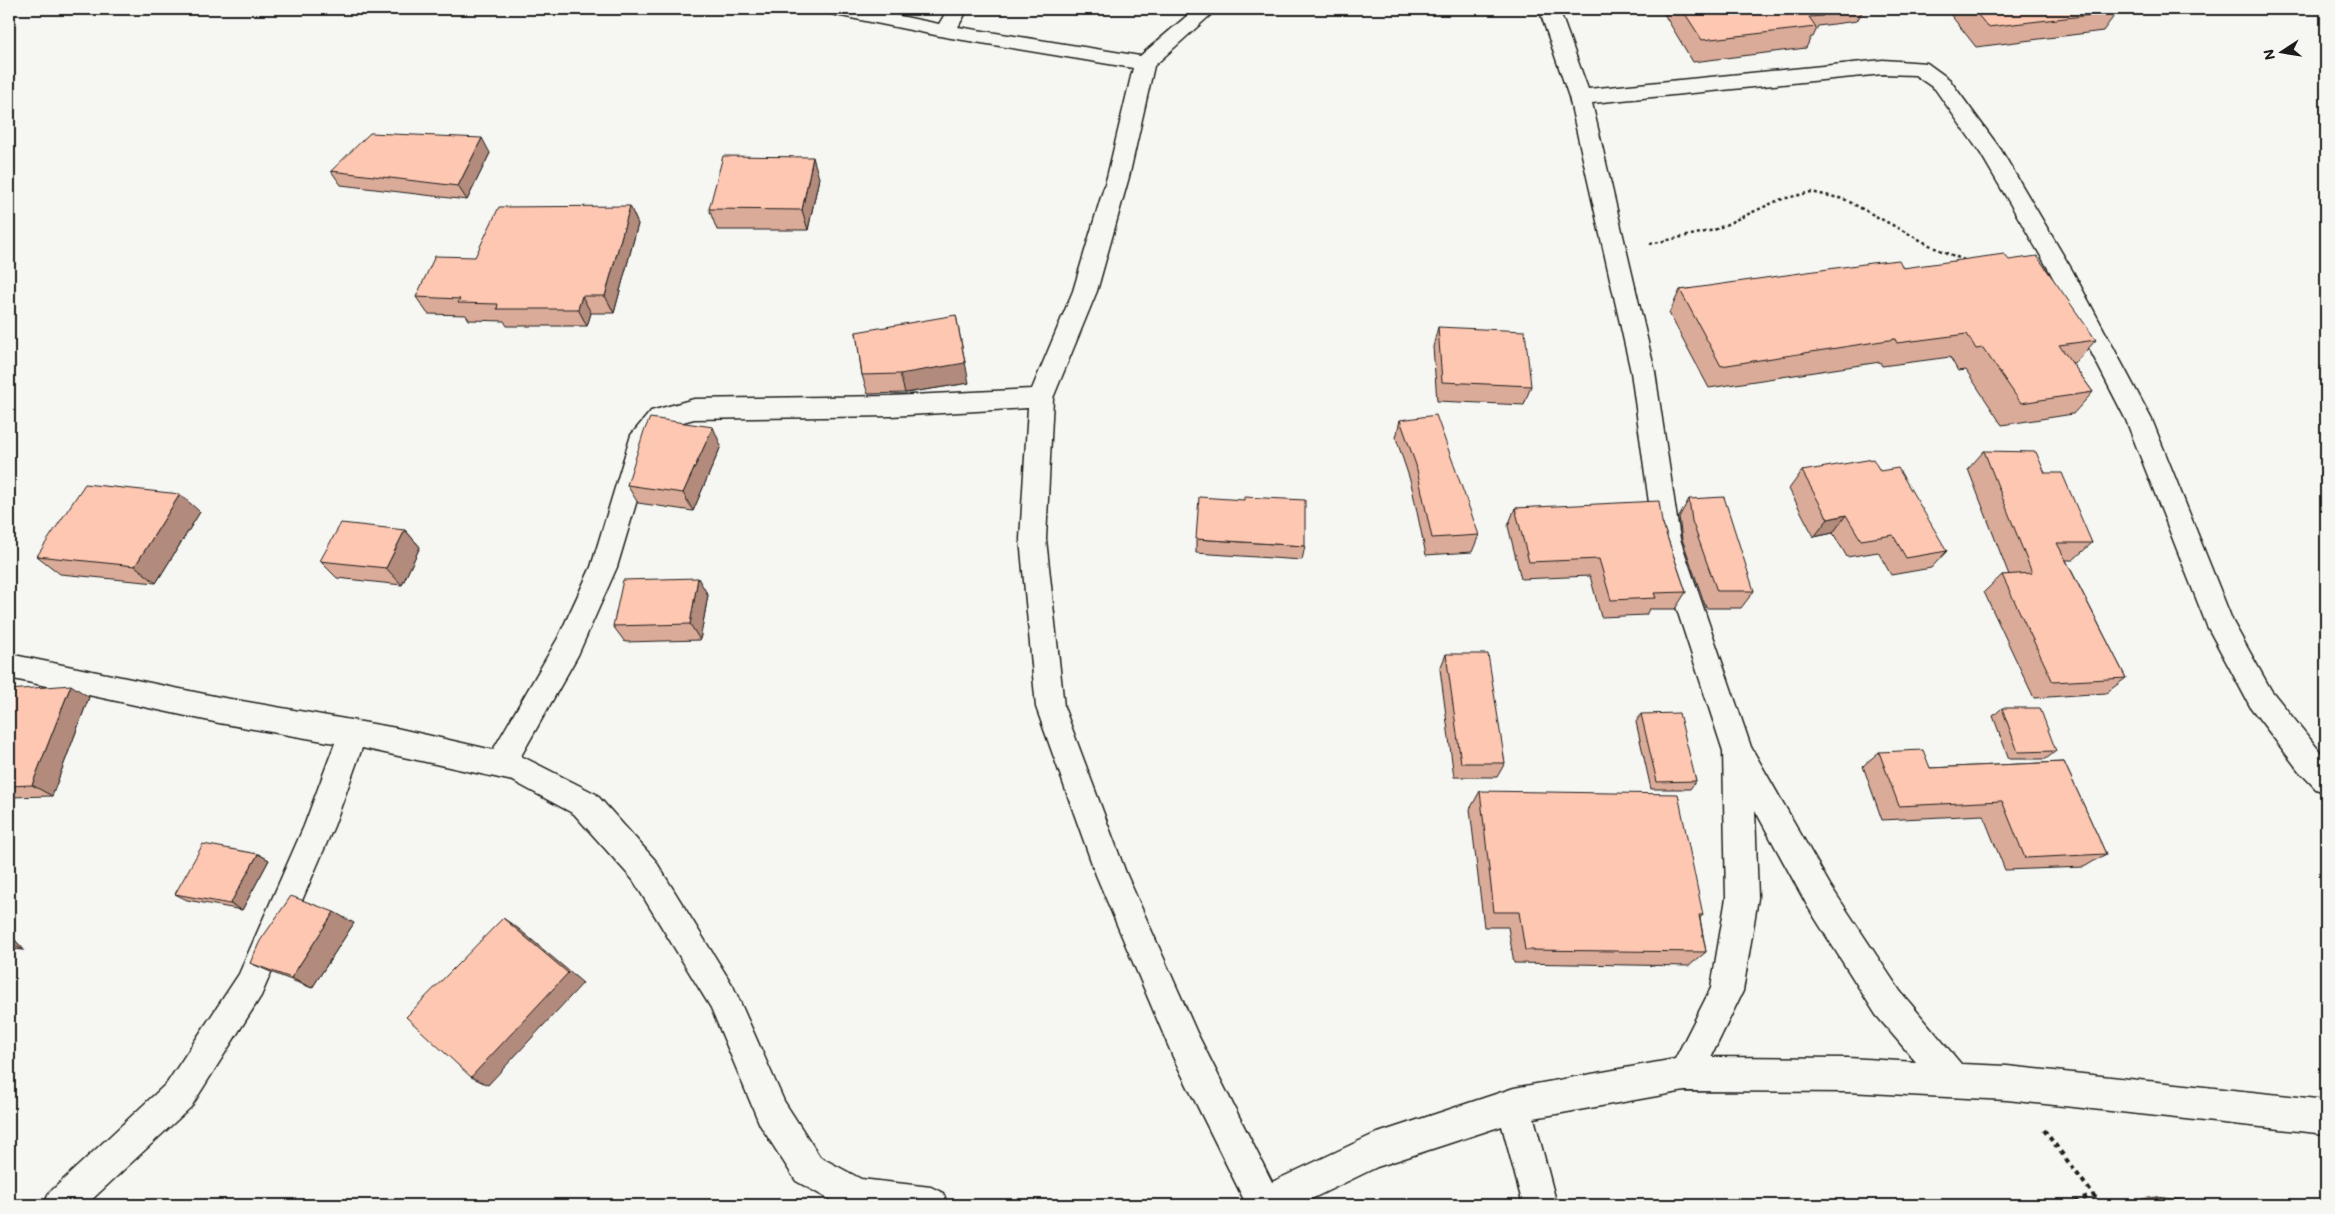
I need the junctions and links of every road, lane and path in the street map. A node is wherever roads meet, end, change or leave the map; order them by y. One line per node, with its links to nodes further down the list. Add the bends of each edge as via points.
1 (836, 9): 5 (street)
2 (958, 9): 5 (street)
3 (1207, 9): 6 (street)
4 (1549, 9): 7 (street)
5 (944, 31): 6 (street)
6 (1144, 63): 10 (street, via 1118,177 1085,291)
7 (1580, 97): 8 (street); 15 (street, via 1883,67 1920,68 1942,84 1990,150 2060,270 2139,420 2220,626 2261,699)
8 (1615, 251): 9 (path, via 1714,230 1779,200 1811,192 1844,199 1935,248); 13 (street, via 1643,372 1667,540)
9 (1973, 261)
10 (1041, 398): 14 (street, via 891,406 694,409 660,418 644,435 604,567 568,646); 22 (street, via 1033,539 1050,707 1115,884 1185,1045)
11 (9, 666): 12 (street, via 219,710)
12 (353, 733): 14 (street); 23 (street, via 319,826 250,985 179,1095)
13 (1738, 751): 16 (street, via 1742,898 1727,991); 17 (street, via 1820,896 1888,1003)
14 (500, 765): 24 (street, via 518,769 585,804 644,870 722,997 772,1113 808,1169 857,1196)
15 (2326, 778)
16 (1685, 1074): 17 (street); 19 (street)
17 (1954, 1081): 18 (street)
18 (2007, 1083): 20 (street); 21 (path)
19 (1514, 1105): 22 (street, via 1372,1152); 25 (street)
20 (2326, 1116)
21 (2094, 1195): 26 (path); 27 (path)
22 (1262, 1204)
23 (62, 1205)
24 (931, 1205)
25 (1540, 1205)
26 (2066, 1205)
27 (2101, 1205)

